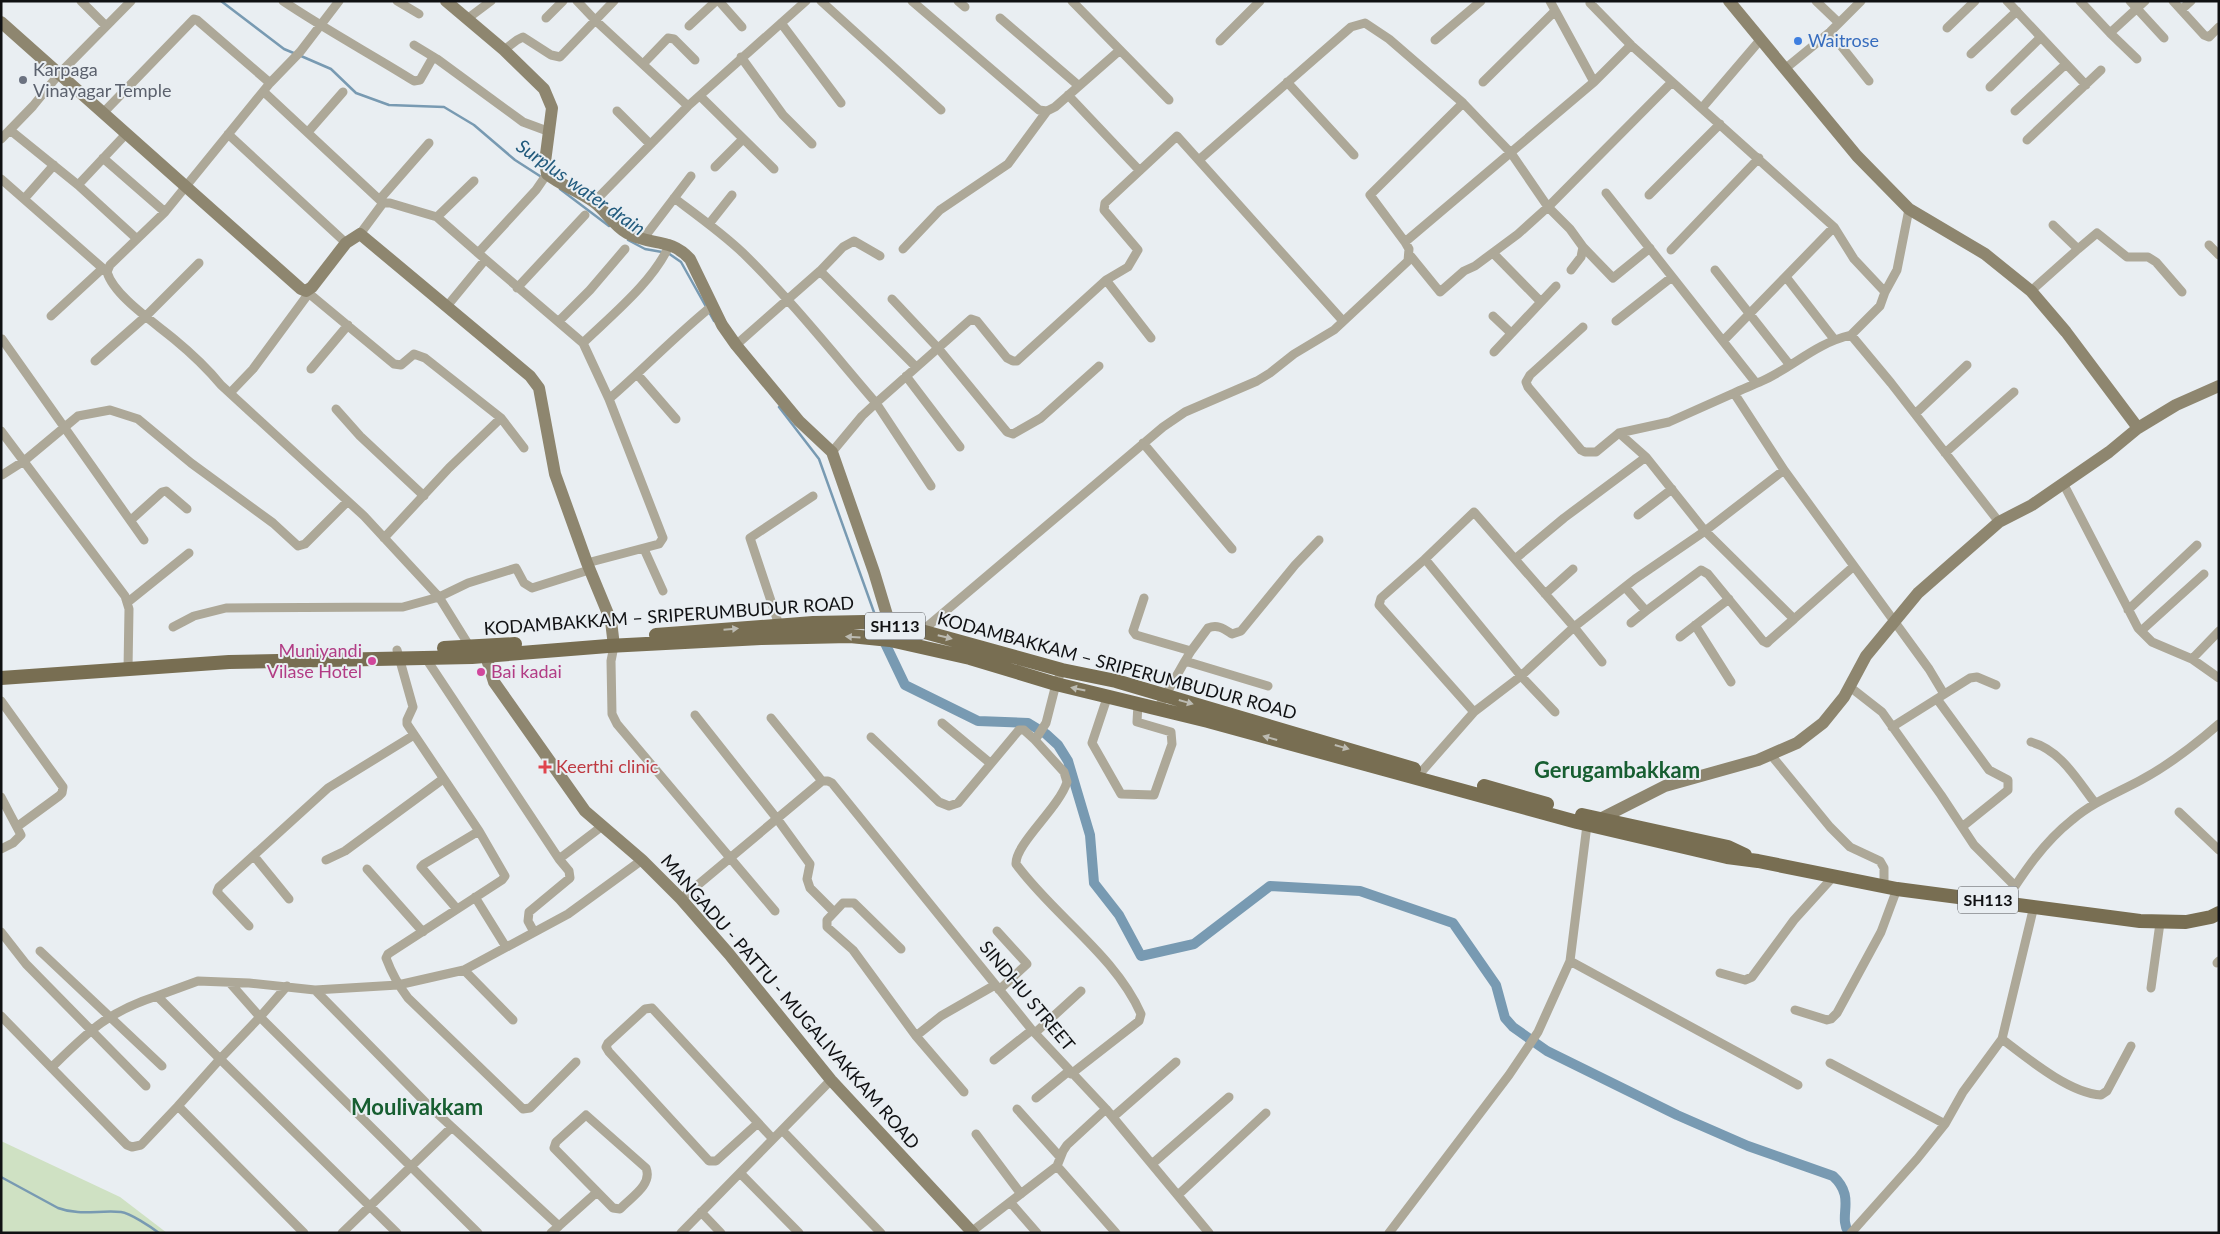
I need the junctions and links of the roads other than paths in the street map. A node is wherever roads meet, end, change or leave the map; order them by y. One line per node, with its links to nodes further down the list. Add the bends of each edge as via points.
1 (81, 1): 42 (street)
2 (131, 1): 42 (street)
3 (283, 1): 43 (street)
4 (339, 1): 43 (street)
5 (397, 1): 34 (street)
6 (446, 1): 37 (street)
7 (491, 1): 37 (street)
8 (563, 1): 35 (street)
9 (577, 1): 38 (street)
10 (614, 1): 38 (street)
11 (718, 1): 44 (street); 46 (street)
12 (821, 1): 87 (street)
13 (912, 1): 89 (street, via 1033,106)
14 (1072, 1): 58 (street)
15 (1260, 1): 54 (street)
16 (1481, 1): 53 (street)
17 (1550, 1): 32 (street)
18 (1591, 1): 56 (street, via 1590,4)
19 (1729, 1): 52 (street)
20 (1816, 1): 41 (street)
21 (1861, 1): 41 (street)
22 (1975, 1): 47 (street)
23 (2007, 1): 33 (street)
24 (2080, 1): 49 (street)
25 (2130, 1): 30 (street)
26 (2145, 1): 30 (street)
27 (2173, 1): 31 (street)
28 (2191, 1): 31 (street)
29 (803, 2): 40 (street)
30 (2137, 9): 49 (street); 51 (street)
31 (2181, 10): 45 (street, via 2204,35 2209,37)
32 (1556, 11): 71 (street); 72 (street)
33 (2017, 11): 50 (street); 59 (street)
34 (419, 14)
35 (546, 18)
36 (1000, 18): 76 (street)
37 (467, 20): 57 (street)
38 (596, 21): 57 (street, via 560,57 523,37); 64 (street)
39 (1, 22): 68 (street)
40 (781, 23): 60 (street); 83 (street)
41 (1839, 23): 48 (street)
42 (106, 26): 68 (street)
43 (320, 26): 61 (street, via 414,81 420,80 432,59); 74 (street)
44 (689, 26)
45 (2219, 26)
46 (742, 27)
47 (1947, 28)
48 (1830, 32): 66 (street); 69 (street)
49 (2110, 33): 62 (street)
50 (2041, 37): 65 (street); 77 (street)
51 (2164, 38)
52 (1761, 39): 66 (street); 86 (street)
53 (1435, 40)
54 (1220, 41)
55 (414, 45): 61 (street)
56 (1631, 45): 72 (street); 73 (street)
57 (504, 50): 95 (street, via 544,89 552,108)
58 (1120, 50): 76 (street); 82 (street)
59 (1971, 54)
60 (741, 58): 81 (street); 103 (street, via 783,115)
61 (437, 59): 95 (street, via 523,122)
62 (2137, 59)
63 (695, 60): 64 (street, via 674,39 668,38)
64 (643, 64): 85 (street)
65 (2066, 64): 75 (street); 90 (street)
66 (1786, 68): 127 (street, via 1856,156)
67 (2101, 70): 75 (street)
68 (59, 74): 91 (street); 93 (street)
69 (1870, 81)
70 (1287, 82): 84 (street, via 1350,27 1365,23 1389,39); 105 (street); 108 (street)
71 (1483, 82)
72 (1594, 82): 104 (street)
73 (1672, 82): 86 (street); 126 (street)
74 (270, 83): 78 (street); 91 (street, via 194,19)
75 (2086, 84): 100 (street)
76 (1079, 86): 80 (street)
77 (1990, 87)
78 (264, 92): 94 (street); 97 (street)
79 (343, 92): 94 (street)
80 (1068, 95): 89 (street); 112 (street)
81 (700, 96): 85 (street); 99 (street)
82 (1169, 100)
83 (840, 104)
84 (1463, 104): 104 (street); 137 (street, via 1370,195)
85 (688, 106): 102 (street)
86 (1702, 108): 92 (street)
87 (941, 110)
88 (618, 111): 102 (street)
89 (1047, 111): 144 (street, via 1008,164 940,210)
90 (2015, 111)
91 (103, 113): 96 (street)
92 (1720, 124): 107 (street); 121 (street)
93 (10, 130): 98 (street); 109 (street)
94 (308, 132): 124 (street)
95 (550, 132): 114 (street)
96 (126, 134): 106 (street); 118 (street)
97 (228, 134): 118 (street); 138 (street)
98 (1, 139)
99 (742, 139): 110 (street); 111 (street)
100 (2027, 140)
101 (428, 143): 124 (street)
102 (650, 144): 125 (street)
103 (812, 144)
104 (1511, 153): 126 (street); 137 (street)
105 (1354, 154)
106 (103, 158): 117 (street); 128 (street)
107 (1759, 158): 133 (street); 146 (street)
108 (1200, 159): 112 (street, via 1177,136); 177 (street)
109 (54, 166): 117 (street); 123 (street)
110 (715, 167)
111 (774, 169)
112 (1139, 170): 160 (street, via 1107,199 1103,207 1138,250 1128,267)
113 (691, 176): 122 (street)
114 (545, 178): 125 (street); 147 (street)
115 (1, 179): 123 (street)
116 (474, 181): 130 (street)
117 (78, 184): 135 (street)
118 (186, 187): 128 (street); 164 (street, via 296,285)
119 (1606, 193): 141 (street)
120 (732, 195): 131 (street)
121 (1649, 195)
122 (674, 198): 131 (street); 136 (street)
123 (24, 199): 154 (street)
124 (381, 201): 130 (street); 134 (street)
125 (594, 202): 136 (street, via 625,232)
126 (1548, 207): 140 (street); 148 (street)
127 (1909, 210): 163 (street, via 1985,254); 165 (street, via 1898,270)
128 (165, 212): 135 (street)
129 (585, 215): 162 (street)
130 (437, 217): 147 (street)
131 (709, 224): 167 (street, via 743,253)
132 (2053, 224): 145 (street)
133 (1834, 228): 159 (street); 165 (street, via 1854,259)
134 (360, 234): 138 (street); 170 (street)
135 (137, 239): 154 (street)
136 (644, 239): 143 (street)
137 (1405, 242): 149 (street)
138 (346, 244): 164 (street)
139 (2209, 245): 151 (street)
140 (1583, 247): 141 (street, via 1613,278); 155 (street, via 1581,257)
141 (1650, 248): 158 (street)
142 (624, 249): 176 (street)
143 (667, 249): 171 (street, via 682,250 690,259); 187 (street, via 641,286)
144 (903, 249)
145 (2078, 249): 163 (street); 166 (street, via 2098,233 2127,257 2148,256)
146 (1671, 250)
147 (478, 253): 152 (street)
148 (1493, 253): 149 (street, via 1464,271 1440,292); 169 (street)
149 (1409, 254): 177 (street, via 1408,262)
150 (880, 256): 157 (street, via 851,242)
151 (2219, 256)
152 (485, 260): 162 (street); 170 (street)
153 (199, 263): 175 (street)
154 (105, 270): 173 (street); 175 (street)
155 (1571, 270)
156 (1715, 270): 172 (street)
157 (820, 272): 167 (street); 195 (street)
158 (1672, 277): 178 (street); 186 (street)
159 (1786, 277): 172 (street); 185 (street)
160 (1106, 280): 183 (street); 189 (street, via 1017,361 1006,358 974,319)
161 (1556, 286): 169 (street)
162 (517, 288): 176 (street)
163 (2031, 291): 211 (street)
164 (308, 292): 179 (street); 202 (street, via 259,362)
165 (1885, 292): 182 (street, via 1880,306)
166 (2182, 292)
167 (786, 299): 188 (street); 205 (street)
168 (892, 299): 189 (street)
169 (1540, 301): 181 (street)
170 (448, 305): 243 (street, via 530,376 539,388 555,474)
171 (708, 309): 188 (street); 197 (street)
172 (1750, 314): 186 (street); 192 (street)
173 (51, 316)
174 (1493, 316): 181 (street)
175 (146, 317): 191 (street); 202 (street, via 208,369)
176 (559, 321): 187 (street)
177 (1343, 321): 214 (street, via 1257,381 1185,412)
178 (1616, 321)
179 (348, 326): 196 (street); 208 (street, via 398,366 414,354 425,358)
180 (1583, 327): 213 (street, via 1527,378 1528,387 1581,450 1596,452)
181 (1511, 333): 190 (street)
182 (1851, 335): 185 (street); 207 (street)
183 (1151, 338)
184 (2, 339): 210 (street)
185 (1834, 339): 192 (street)
186 (1723, 341): 199 (street)
187 (583, 343): 204 (street)
188 (736, 345): 217 (street, via 799,421)
189 (938, 348): 194 (street, via 1007,432 1013,434 1041,418); 195 (street)
190 (1494, 352)
191 (96, 361)
192 (1789, 364): 199 (street)
193 (1967, 365): 207 (street)
194 (1099, 366)
195 (916, 367): 198 (street)
196 (312, 369)
197 (637, 374): 204 (street); 209 (street)
198 (906, 376): 205 (street); 215 (street)
199 (1756, 382): 203 (street)
200 (2219, 386): 211 (street, via 2176,405)
201 (2014, 392): 218 (street)
202 (230, 393): 228 (street)
203 (1734, 393): 213 (street, via 1669,422); 221 (street)
204 (609, 399): 238 (street, via 662,534 659,544)
205 (876, 403): 217 (street); 224 (street)
206 (336, 409): 226 (street)
207 (1915, 414): 218 (street)
208 (501, 418): 216 (street); 226 (street)
209 (676, 419)
210 (63, 428): 220 (street); 228 (street, via 78,416 110,410 138,420 273,523 298,546 305,544); 231 (street)
211 (2138, 428): 223 (street)
212 (1, 432): 220 (street)
213 (1619, 433): 219 (street)
214 (1143, 443): 239 (street); 266 (street)
215 (960, 447)
216 (524, 448)
217 (832, 452): 260 (street)
218 (1945, 453): 232 (street)
219 (1646, 457): 225 (street); 242 (street)
220 (24, 461): 222 (street); 253 (street)
221 (1784, 470): 233 (street); 244 (street)
222 (2, 475)
223 (2063, 483): 232 (street, via 2032,505); 254 (street)
224 (931, 486)
225 (1672, 489): 230 (street); 233 (street)
226 (424, 496): 234 (street)
227 (813, 496): 259 (street, via 750,538)
228 (347, 502): 234 (street)
229 (187, 509): 231 (street, via 166,491)
230 (1638, 515)
231 (130, 520): 235 (street)
232 (1999, 522): 257 (street, via 1918,593)
233 (1705, 531): 247 (street); 256 (street)
234 (384, 538): 250 (street)
235 (144, 540)
236 (1319, 540): 271 (street, via 1241,631 1232,634 1212,626)
237 (2197, 545): 254 (street)
238 (644, 549): 243 (street); 248 (street)
239 (1232, 549)
240 (189, 553): 253 (street)
241 (1425, 559): 242 (street, via 1474,512); 280 (street); 294 (street, via 1381,598 1379,606)
242 (1515, 559): 249 (street)
243 (588, 566): 250 (street, via 532,588 524,583 517,568 513,568); 269 (street, via 611,621)
244 (1854, 566): 256 (street); 257 (street)
245 (1573, 569): 249 (street)
246 (2204, 574): 264 (street)
247 (1625, 587): 255 (street); 263 (street)
248 (663, 591)
249 (1545, 594): 263 (street)
250 (439, 597): 262 (street, via 403,608 226,608 194,616); 270 (street)
251 (1144, 598): 271 (street, via 1134,634)
252 (1729, 599): 255 (street, via 1701,570); 256 (street, via 1767,643); 261 (street)
253 (128, 602): 277 (street)
254 (2128, 610): 264 (street)
255 (1646, 611): 258 (street)
256 (1794, 619)
257 (1893, 622): 287 (street, via 1866,656); 290 (street, via 1929,669)
258 (1631, 623)
259 (779, 625): 260 (main road, KODAMBAKKAM – SRIPERUMBUDUR ROAD / SH113, via 865,622); 269 (main road, KODAMBAKKAM – SRIPERUMBUDUR ROAD / SH113, one-way to 259)
260 (890, 625): 266 (main road, KODAMBAKKAM – SRIPERUMBUDUR ROAD / SH113); 268 (street)
261 (1695, 625): 267 (street); 283 (street)
262 (173, 627)
263 (1574, 627): 276 (street); 280 (street)
264 (2142, 631): 274 (street, via 2152,642)
265 (2219, 631): 274 (street)
266 (922, 632): 279 (main road, KODAMBAKKAM – SRIPERUMBUDUR ROAD / SH113, one-way to 279)
267 (1680, 637)
268 (890, 640): 269 (main road, KODAMBAKKAM – SRIPERUMBUDUR ROAD / SH113, one-way to 269, via 850,636); 284 (main road, KODAMBAKKAM – SRIPERUMBUDUR ROAD / SH113, via 970,658)
269 (614, 642): 270 (main road, KODAMBAKKAM – SRIPERUMBUDUR ROAD / SH113); 324 (street, via 612,714 617,724)
270 (479, 651): 272 (main road, KODAMBAKKAM – SRIPERUMBUDUR ROAD / SH113); 273 (main road, KODAMBAKKAM – SRIPERUMBUDUR ROAD / SH113); 317 (street, MANGADU - PATTU - MUGALIVAKKAM ROAD, via 494,682 585,811)
271 (1191, 651): 275 (street)
272 (399, 654): 273 (main road, KODAMBAKKAM – SRIPERUMBUDUR ROAD / SH113); 277 (main road, KODAMBAKKAM – SRIPERUMBUDUR ROAD / SH113); 301 (street, via 413,707 407,724)
273 (425, 656): 323 (street)
274 (2192, 659): 282 (street)
275 (1185, 661): 286 (street); 289 (street)
276 (1602, 662)
277 (128, 665): 278 (main road, KODAMBAKKAM – SRIPERUMBUDUR ROAD / SH113); 281 (main road, KODAMBAKKAM – SRIPERUMBUDUR ROAD / SH113)
278 (1, 669)
279 (1062, 670): 284 (street); 289 (main road, KODAMBAKKAM – SRIPERUMBUDUR ROAD / SH113, via 1116,681)
280 (1521, 676): 294 (street); 295 (street)
281 (1, 678)
282 (2219, 678)
283 (1731, 682)
284 (1056, 684): 288 (main road, KODAMBAKKAM – SRIPERUMBUDUR ROAD / SH113, one-way to 284); 303 (street, via 1046,722)
285 (1996, 685): 290 (street, via 1978,677 1970,678)
286 (1268, 686)
287 (1850, 687): 300 (street, via 1882,712); 305 (street, via 1823,723 1797,743)
288 (1108, 696): 292 (main road, KODAMBAKKAM – SRIPERUMBUDUR ROAD / SH113); 292 (street, via 1092,743 1121,794 1154,795 1172,737 1171,732 1137,722)
289 (1165, 696): 293 (street); 307 (main road, KODAMBAKKAM – SRIPERUMBUDUR ROAD / SH113, one-way to 307)
290 (1941, 697): 300 (street); 318 (street, via 1989,770 2008,780 2008,790)
291 (1, 701): 316 (street, via 63,787 62,794)
292 (1138, 704): 293 (main road, KODAMBAKKAM – SRIPERUMBUDUR ROAD / SH113)
293 (1157, 710): 307 (main road, KODAMBAKKAM – SRIPERUMBUDUR ROAD / SH113, one-way to 293)
294 (1474, 712): 307 (street)
295 (1555, 712)
296 (695, 715): 314 (street)
297 (771, 718): 309 (street, SINDHU STREET)
298 (942, 723): 306 (street)
299 (2219, 724): 311 (street, via 2143,779)
300 (1892, 727): 318 (street)
301 (414, 734): 308 (street); 322 (street, via 328,788)
302 (871, 737): 306 (street, via 945,806 958,803)
303 (1036, 738): 306 (street, via 1019,730); 378 (street, via 1064,772 1067,782 1054,806 1018,852 1016,864 1122,982 1141,1014 1139,1021)
304 (2031, 742): 311 (street, via 2054,753)
305 (1771, 754): 313 (street, via 1665,786); 331 (street, via 1850,847 1880,861)
306 (990, 763)
307 (1419, 775): 313 (main road, KODAMBAKKAM – SRIPERUMBUDUR ROAD / SH113, via 1514,794 1585,816); 315 (main road, KODAMBAKKAM – SRIPERUMBUDUR ROAD / SH113)
308 (443, 779): 319 (street); 325 (street, via 345,851)
309 (822, 781): 314 (street); 356 (street, SINDHU STREET, via 832,783)
310 (1, 796): 316 (street)
311 (2095, 803): 330 (street, via 2058,832)
312 (2179, 812): 321 (street)
313 (1602, 818): 315 (street); 327 (main road, KODAMBAKKAM – SRIPERUMBUDUR ROAD / SH113, via 1728,847)
314 (778, 820): 324 (street); 338 (street, via 810,864 807,879 810,888)
315 (1587, 825): 327 (main road, KODAMBAKKAM – SRIPERUMBUDUR ROAD / SH113); 350 (street)
316 (18, 826): 320 (street, via 21,835)
317 (602, 826): 323 (street); 326 (street, MANGADU - PATTU - MUGALIVAKKAM ROAD)
318 (1962, 827): 330 (street, via 1983,857)
319 (479, 831): 332 (street, via 505,876); 337 (street, via 421,867)
320 (1, 849)
321 (2219, 850)
322 (254, 856): 333 (street); 342 (street, via 217,892)
323 (560, 858): 346 (street, via 570,878 529,912 528,921)
324 (730, 858): 334 (street); 339 (street)
325 (326, 860)
326 (642, 860): 334 (street, MANGADU - PATTU - MUGALIVAKKAM ROAD); 346 (street, via 568,914)
327 (1758, 861): 329 (main road, KODAMBAKKAM – SRIPERUMBUDUR ROAD / SH113)
328 (366, 869): 345 (street)
329 (1832, 877): 331 (main road, KODAMBAKKAM – SRIPERUMBUDUR ROAD / SH113); 352 (street, via 1794,920 1755,974 1745,980)
330 (2015, 886): 335 (street)
331 (1891, 888): 335 (main road, KODAMBAKKAM – SRIPERUMBUDUR ROAD / SH113); 361 (street, via 1881,932 1837,1013 1826,1020)
332 (476, 896): 337 (street); 347 (street)
333 (289, 899)
334 (681, 899): 379 (street, MANGADU - PATTU - MUGALIVAKKAM ROAD)
335 (2004, 903): 336 (main road, KODAMBAKKAM – SRIPERUMBUDUR ROAD / SH113)
336 (2034, 906): 341 (main road, KODAMBAKKAM – SRIPERUMBUDUR ROAD / SH113); 369 (street)
337 (457, 909): 345 (street)
338 (833, 911): 348 (street, via 843,903 854,903); 368 (street, via 827,927 853,950)
339 (775, 912)
340 (2219, 913): 341 (main road, KODAMBAKKAM – SRIPERUMBUDUR ROAD / SH113, via 2186,922)
341 (2160, 923): 357 (street)
342 (249, 926)
343 (997, 931): 356 (street, via 1027,964)
344 (1, 932): 366 (street, via 26,964)
345 (423, 932): 355 (street, via 386,956)
346 (534, 932): 347 (street)
347 (506, 947): 351 (street)
348 (901, 949)
349 (40, 951): 363 (street)
350 (1570, 961): 380 (street); 421 (street, via 1529,1048)
351 (464, 970): 355 (street); 365 (street)
352 (1720, 973)
353 (230, 982): 354 (street); 360 (street, via 198,981); 364 (street)
354 (287, 986): 358 (street); 364 (street)
355 (398, 986): 358 (street); 373 (street, via 523,1109 530,1108)
356 (997, 988): 367 (street, SINDHU STREET); 368 (street, via 941,1016)
357 (2151, 988)
358 (316, 990): 392 (street)
359 (1081, 991): 367 (street)
360 (157, 996): 363 (street); 371 (street)
361 (1795, 1010)
362 (1, 1016): 377 (street)
363 (108, 1016): 366 (street); 376 (street)
364 (260, 1016): 371 (street); 398 (street)
365 (513, 1020)
366 (91, 1029): 377 (street); 381 (street)
367 (1033, 1031): 372 (street); 378 (street, SINDHU STREET)
368 (916, 1036): 382 (street)
369 (2002, 1039): 370 (street, via 2043,1071 2063,1082 2101,1095 2107,1091); 391 (street, via 1963,1092)
370 (2131, 1046)
371 (220, 1060): 385 (street); 404 (street)
372 (994, 1060)
373 (576, 1062)
374 (1176, 1062): 389 (street)
375 (1830, 1063): 391 (street)
376 (162, 1066)
377 (52, 1067): 385 (street, via 132,1147 146,1142)
378 (1070, 1072): 384 (street); 387 (street, SINDHU STREET)
379 (831, 1080): 393 (street); 407 (street, MANGADU - PATTU - MUGALIVAKKAM ROAD)
380 (1798, 1085)
381 (146, 1086)
382 (964, 1092)
383 (1229, 1096): 397 (street)
384 (1036, 1098)
385 (178, 1106): 409 (street)
386 (1017, 1109): 396 (street)
387 (1106, 1109): 389 (street, SINDHU STREET); 396 (street, via 1067,1145)
388 (1266, 1113): 402 (street)
389 (1112, 1117): 397 (street, SINDHU STREET)
390 (758, 1123): 390 (street, via 716,1161 710,1161 609,1052 608,1043 645,1009 652,1008); 395 (street)
391 (1945, 1124): 408 (street)
392 (452, 1127): 398 (street); 406 (street)
393 (782, 1130): 395 (street); 417 (street)
394 (976, 1134): 401 (street)
395 (773, 1139): 399 (street)
396 (1059, 1162): 401 (street); 419 (street)
397 (1152, 1164): 402 (street, SINDHU STREET)
398 (411, 1168): 404 (street); 412 (street)
399 (740, 1173): 405 (street); 416 (street)
400 (597, 1192): 400 (street, via 613,1208 620,1209 646,1183 648,1172 586,1115 556,1142 554,1148); 406 (street)
401 (1021, 1194): 403 (street)
402 (1178, 1195): 420 (street, SINDHU STREET)
403 (1011, 1203): 407 (street); 418 (street)
404 (368, 1207): 410 (street); 411 (street)
405 (701, 1212): 414 (street); 415 (street)
406 (559, 1226): 413 (street)
407 (972, 1232)
408 (1852, 1232)
409 (304, 1233)
410 (342, 1233)
411 (397, 1233)
412 (478, 1233)
413 (552, 1233)
414 (681, 1233)
415 (721, 1233)
416 (799, 1233)
417 (881, 1233)
418 (1037, 1233)
419 (1116, 1233)
420 (1209, 1233)
421 (1389, 1233)

